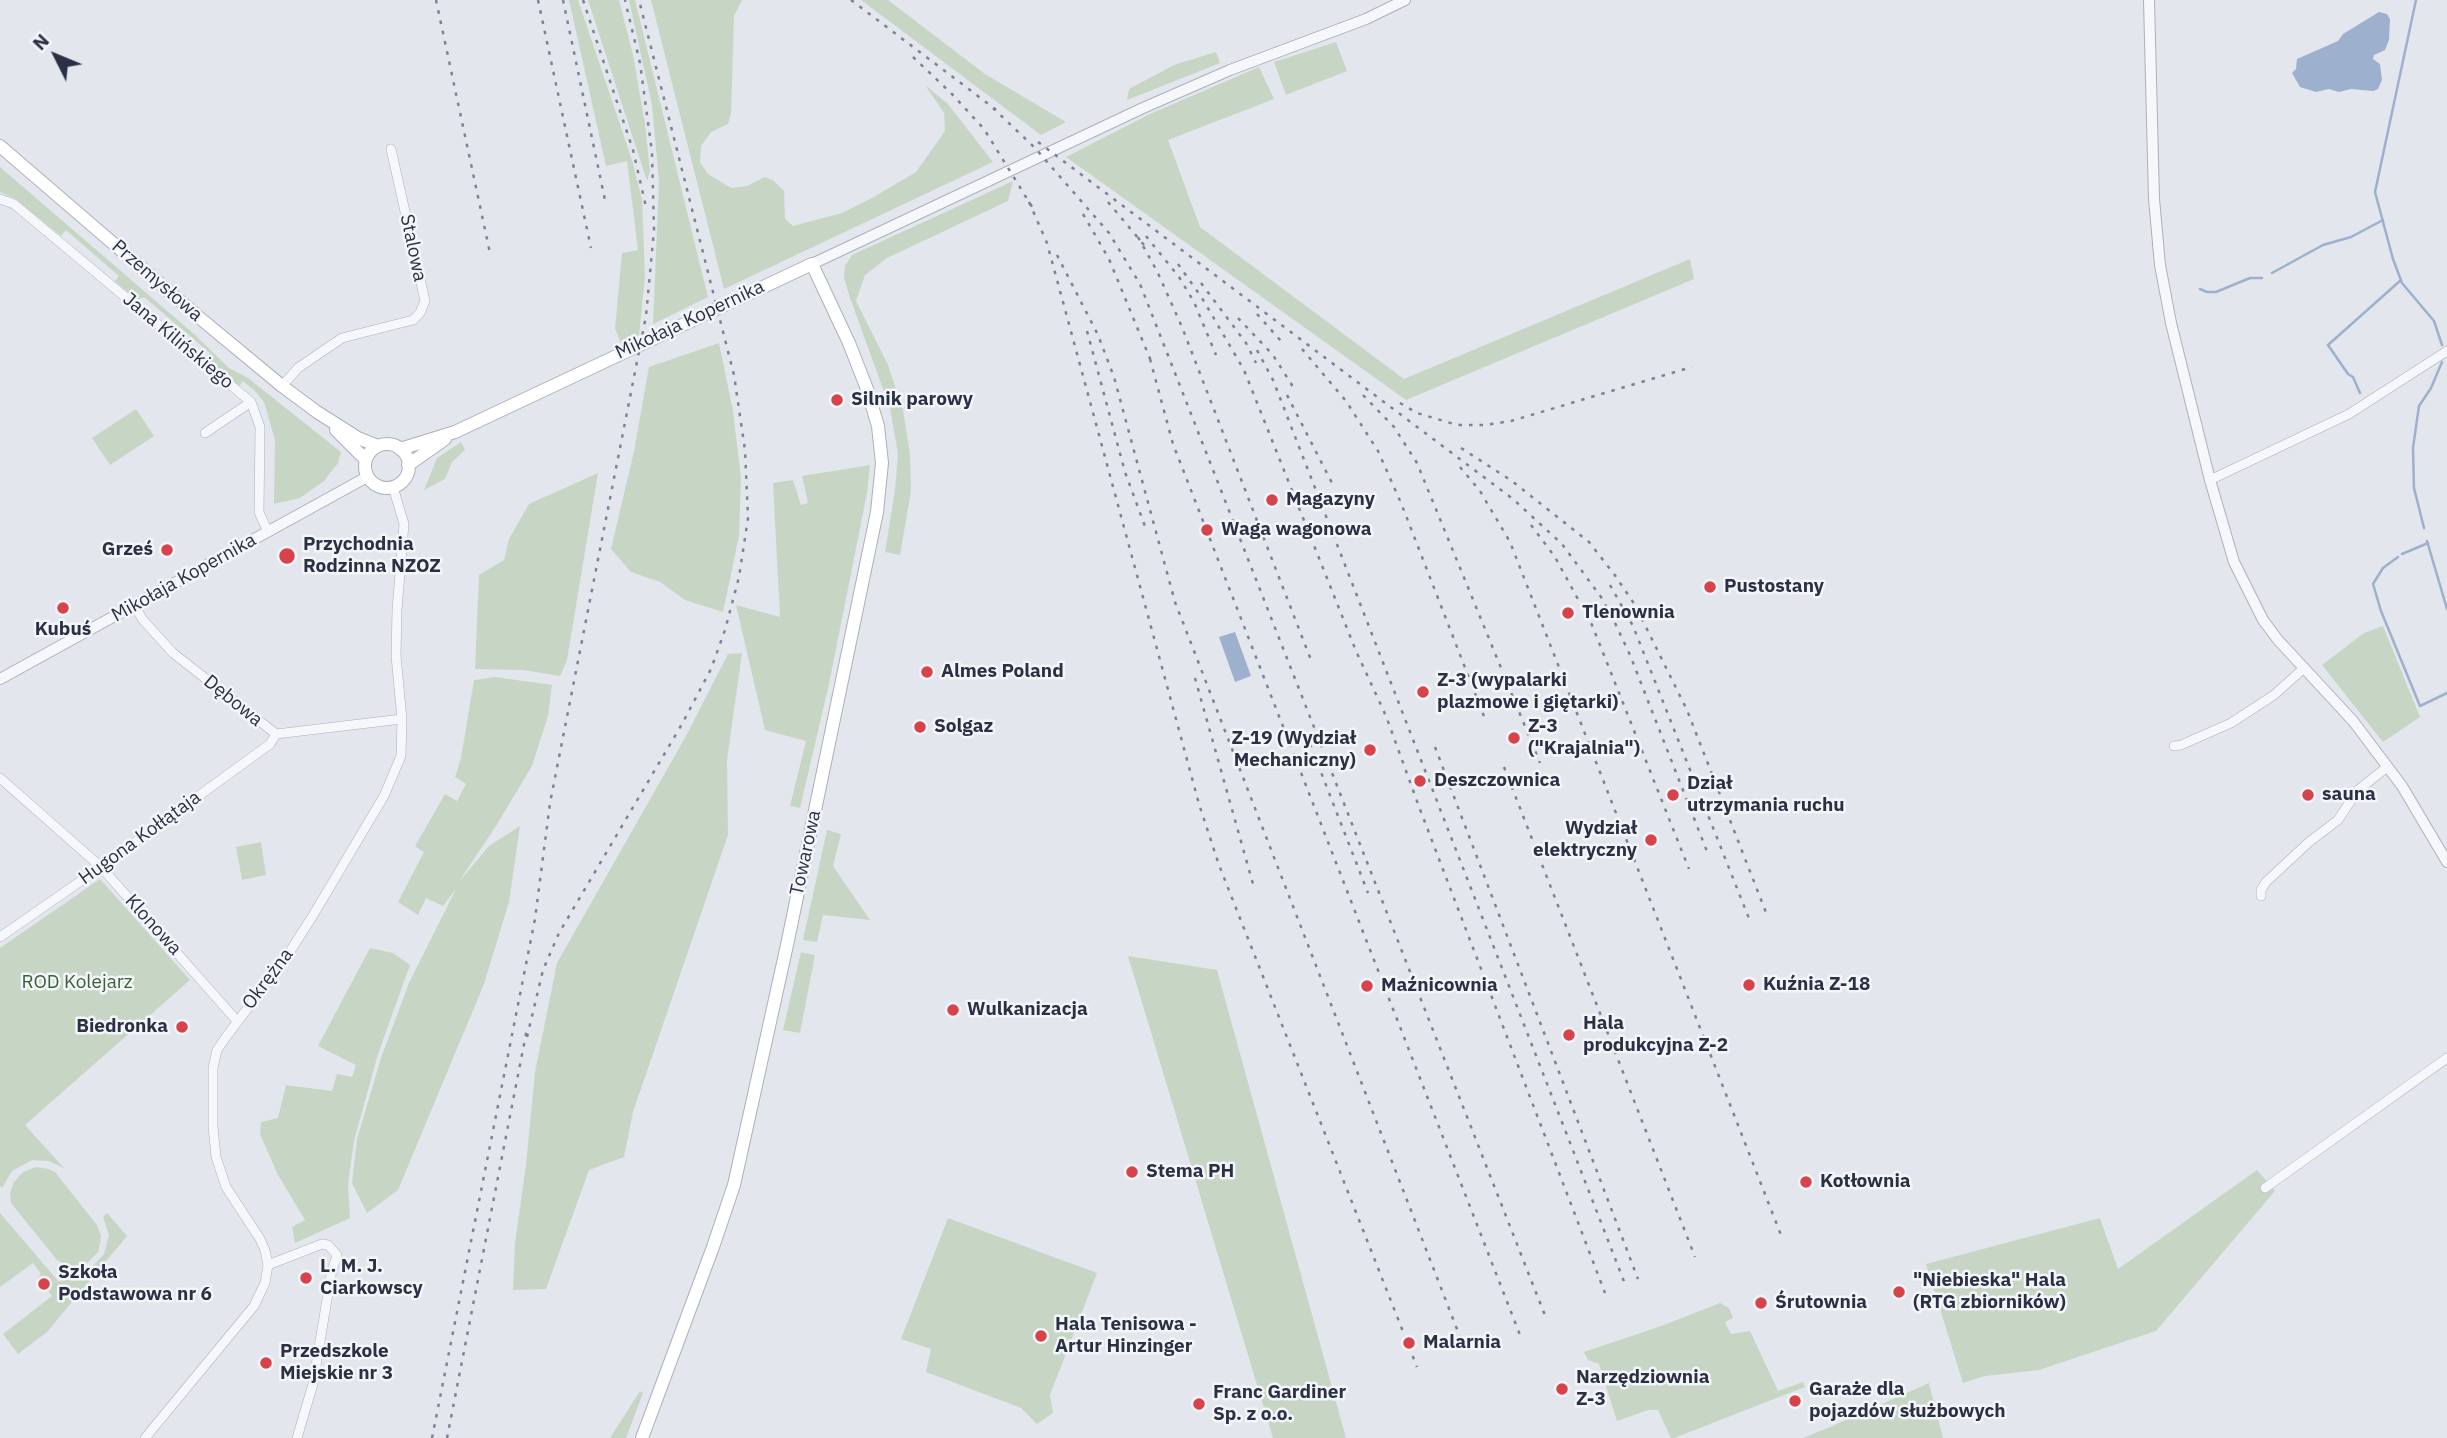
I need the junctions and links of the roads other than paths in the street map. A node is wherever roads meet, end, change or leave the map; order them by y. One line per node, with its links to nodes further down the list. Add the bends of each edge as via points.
1 (1405, 0): 6 (street, via 1143,108)
2 (2148, 0): 18 (street, via 2160,265)
3 (0, 146): 8 (main road, Przemysłowa)
4 (391, 149): 8 (street, Stalowa, via 425,301 414,320 342,338 298,368)
5 (0, 199): 9 (street, Jana Kilińskiego, via 14,204)
6 (812, 264): 11 (main road, Mikołaja Kopernika); 39 (main road, Towarowa, via 849,343 875,414 882,463 877,512 734,1185)
7 (2447, 351): 18 (street, via 2349,414)
8 (282, 386): 10 (main road, Przemysłowa)
9 (251, 402): 12 (street); 20 (street, Jana Kilińskiego, via 260,427 259,512)
10 (317, 412): 13 (main road, Przemysłowa); 15 (main road, Przemysłowa)
11 (455, 432): 14 (main road, Mikołaja Kopernika); 16 (main road, Mikołaja Kopernika)
12 (205, 433)
13 (378, 446): 14 (main road); 15 (main road)
14 (400, 449): 16 (main road)
15 (366, 460): 17 (main road)
16 (408, 465): 19 (main road, via 405,479)
17 (367, 477): 19 (main road, via 378,487); 20 (street, Mikołaja Kopernika)
18 (2210, 480): 22 (street, via 2234,562 2255,605 2277,640)
19 (393, 487): 24 (street, Okrężna, via 404,524 396,656)
20 (268, 531): 21 (street, Mikołaja Kopernika)
21 (134, 605): 23 (street, Mikołaja Kopernika); 25 (street, Dębowa, via 173,653)
22 (2304, 668): 26 (street, via 2240,718); 27 (street)
23 (0, 679)
24 (402, 719): 25 (street, Dębowa); 33 (street, Okrężna, via 401,756 383,796 289,953)
25 (276, 734): 30 (street, Hugona Kołłątaja, via 270,744)
26 (2174, 746)
27 (2387, 767): 29 (street); 31 (street, via 2357,791 2338,820 2266,882)
28 (0, 778): 30 (street, Klonowa)
29 (2447, 862)
30 (101, 867): 32 (street, Hugona Kołłątaja); 33 (street, Klonowa)
31 (2261, 896)
32 (0, 937)
33 (237, 1021): 36 (street, Okrężna, via 217,1050 214,1068 216,1157 226,1187 260,1239)
34 (2447, 1058): 35 (street)
35 (2265, 1188)
36 (268, 1265): 37 (street, via 254,1306); 38 (street, via 322,1244 337,1255)
37 (145, 1438)
38 (298, 1438)
39 (642, 1438)

